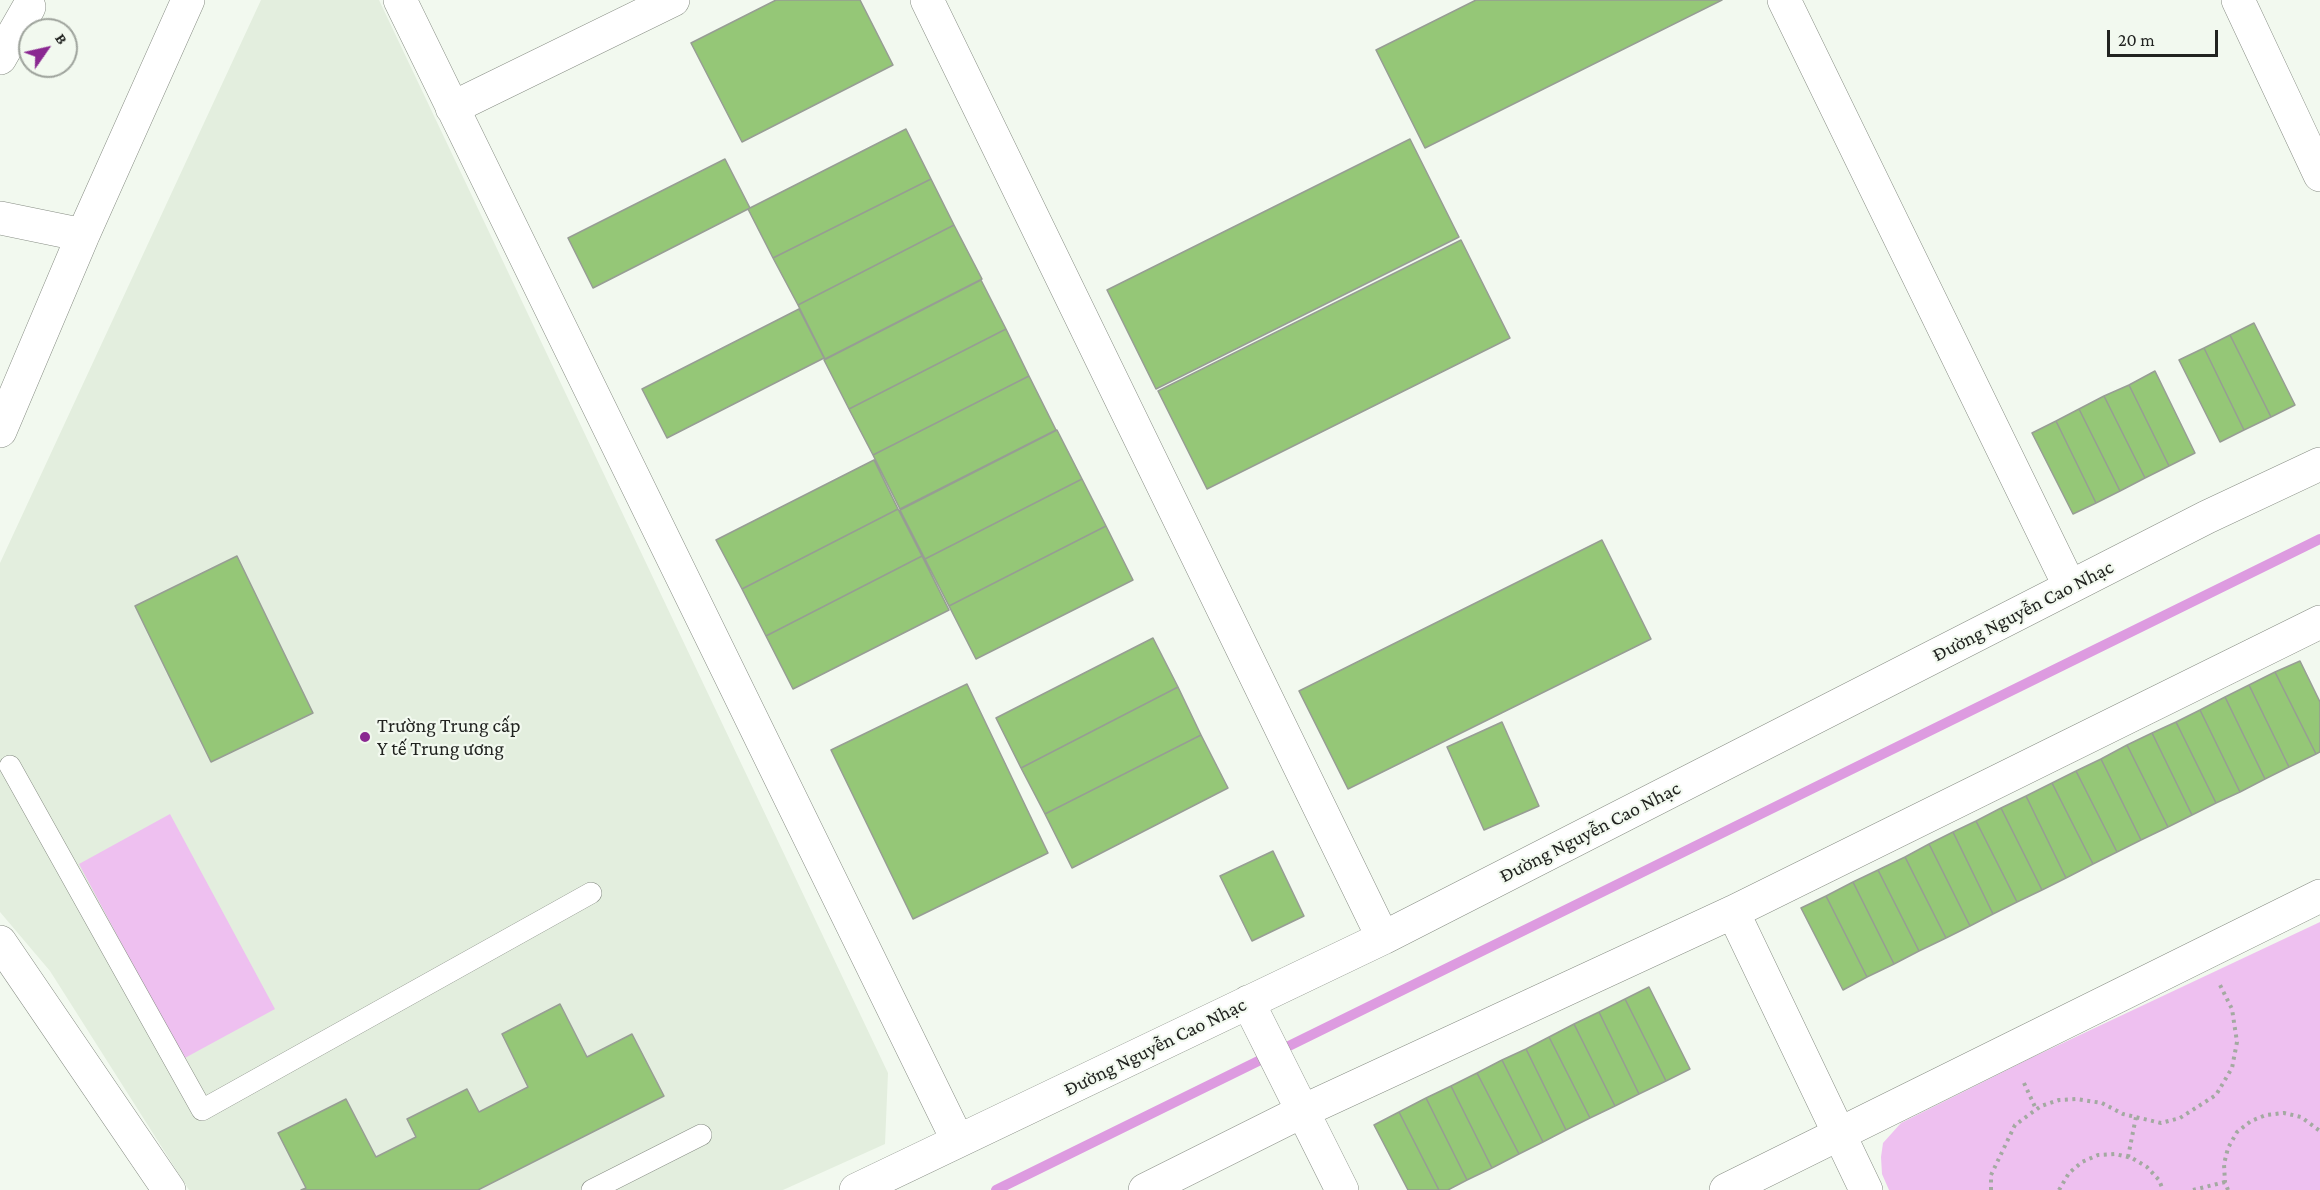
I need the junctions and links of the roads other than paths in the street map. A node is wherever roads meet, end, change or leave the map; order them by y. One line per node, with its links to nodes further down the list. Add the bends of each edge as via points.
1 (188, 0): 12 (street)
2 (400, 0): 9 (street)
3 (673, 0): 9 (street)
4 (927, 0): 21 (street)
5 (1784, 0): 15 (street)
6 (2238, 0): 10 (street)
7 (29, 7): 8 (street)
8 (0, 58)
9 (452, 108): 27 (street)
10 (2320, 175)
11 (0, 218): 12 (street)
12 (83, 235): 13 (street)
13 (0, 431)
14 (2320, 464): 15 (street, Đường Nguyễn Cao Nhạc)
15 (2070, 587): 21 (street, Đường Nguyễn Cao Nhạc)
16 (2320, 622): 20 (street)
17 (10, 766): 18 (lane, via 202,1110)
18 (591, 893)
19 (2320, 896): 25 (street)
20 (1733, 912): 24 (street); 25 (street)
21 (1383, 938): 23 (street, Đường Nguyễn Cao Nhạc)
22 (0, 942): 28 (street)
23 (1254, 1015): 24 (street); 27 (street, Đường Nguyễn Cao Nhạc)
24 (1300, 1106): 31 (street); 32 (street)
25 (1840, 1133): 33 (street); 34 (street)
26 (701, 1135): 29 (lane)
27 (958, 1141): 30 (street, Đường Nguyễn Cao Nhạc)
28 (169, 1190)
29 (592, 1190)
30 (856, 1190)
31 (1145, 1190)
32 (1342, 1190)
33 (1726, 1190)
34 (1866, 1190)

